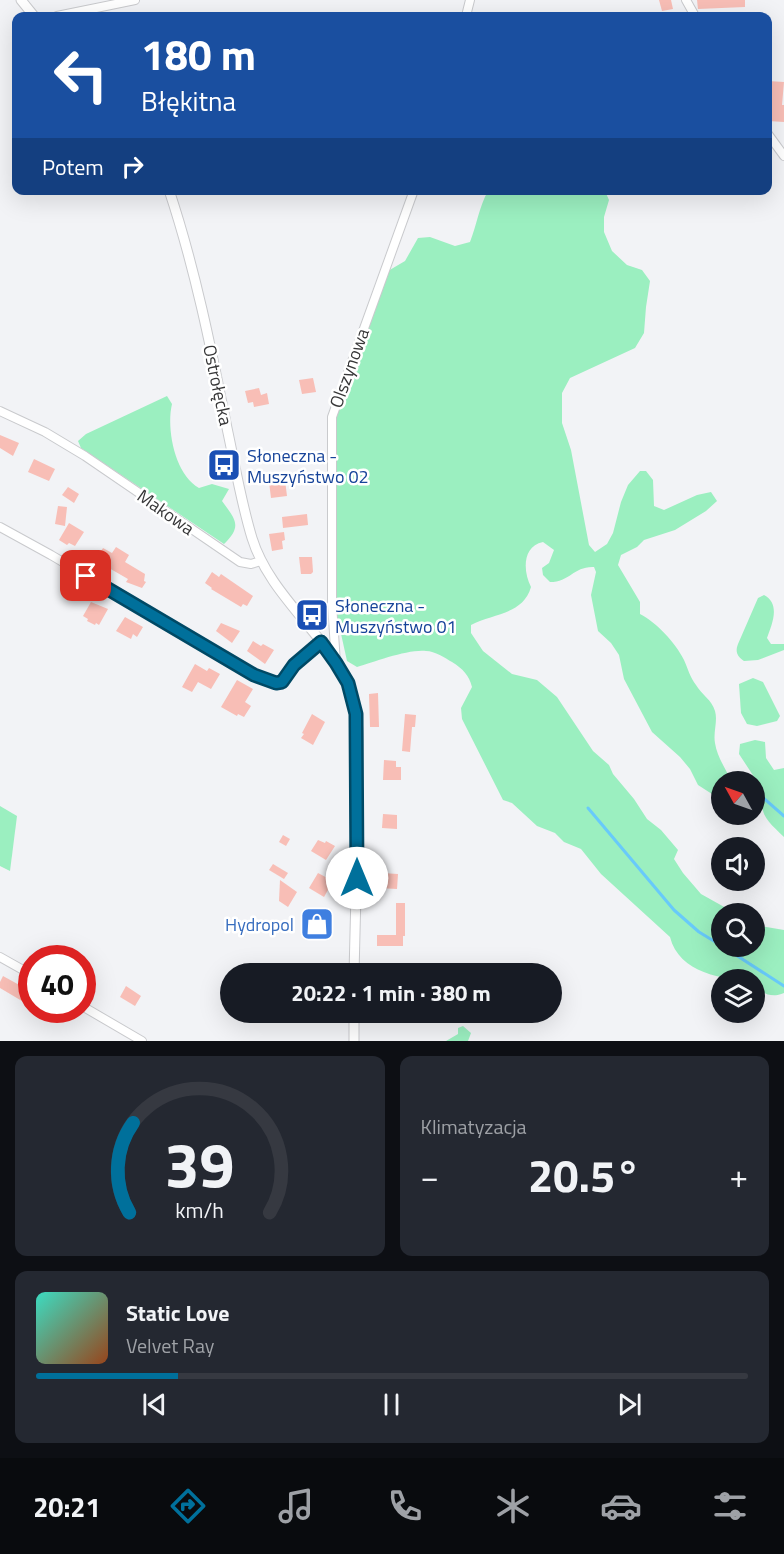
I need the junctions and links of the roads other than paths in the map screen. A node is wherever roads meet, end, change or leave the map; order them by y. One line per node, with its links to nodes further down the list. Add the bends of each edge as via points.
1 (21, 0): 3 (street)
2 (135, 0): 4 (street)
3 (31, 12)
4 (76, 12)
5 (772, 140): 6 (street)
6 (784, 156)
7 (171, 195): 11 (street, Ostrołęcka, via 206,327 248,524)
8 (412, 195): 13 (street, Olszynowa, via 332,417 332,604)
9 (0, 411): 11 (street, Makowa, via 75,449 240,562)
10 (0, 527): 12 (street, via 254,675 276,683 282,682 294,665)
11 (261, 561): 12 (street, Ostrołęcka)
12 (321, 642): 13 (street, Ostrołęcka)
13 (336, 663): 15 (street, Ostrołęcka, via 348,683 356,714)
14 (0, 957): 16 (street)
15 (354, 963)
16 (18, 967)
17 (96, 1014): 19 (street)
18 (354, 1023): 20 (street)
19 (142, 1041)
20 (354, 1041)

